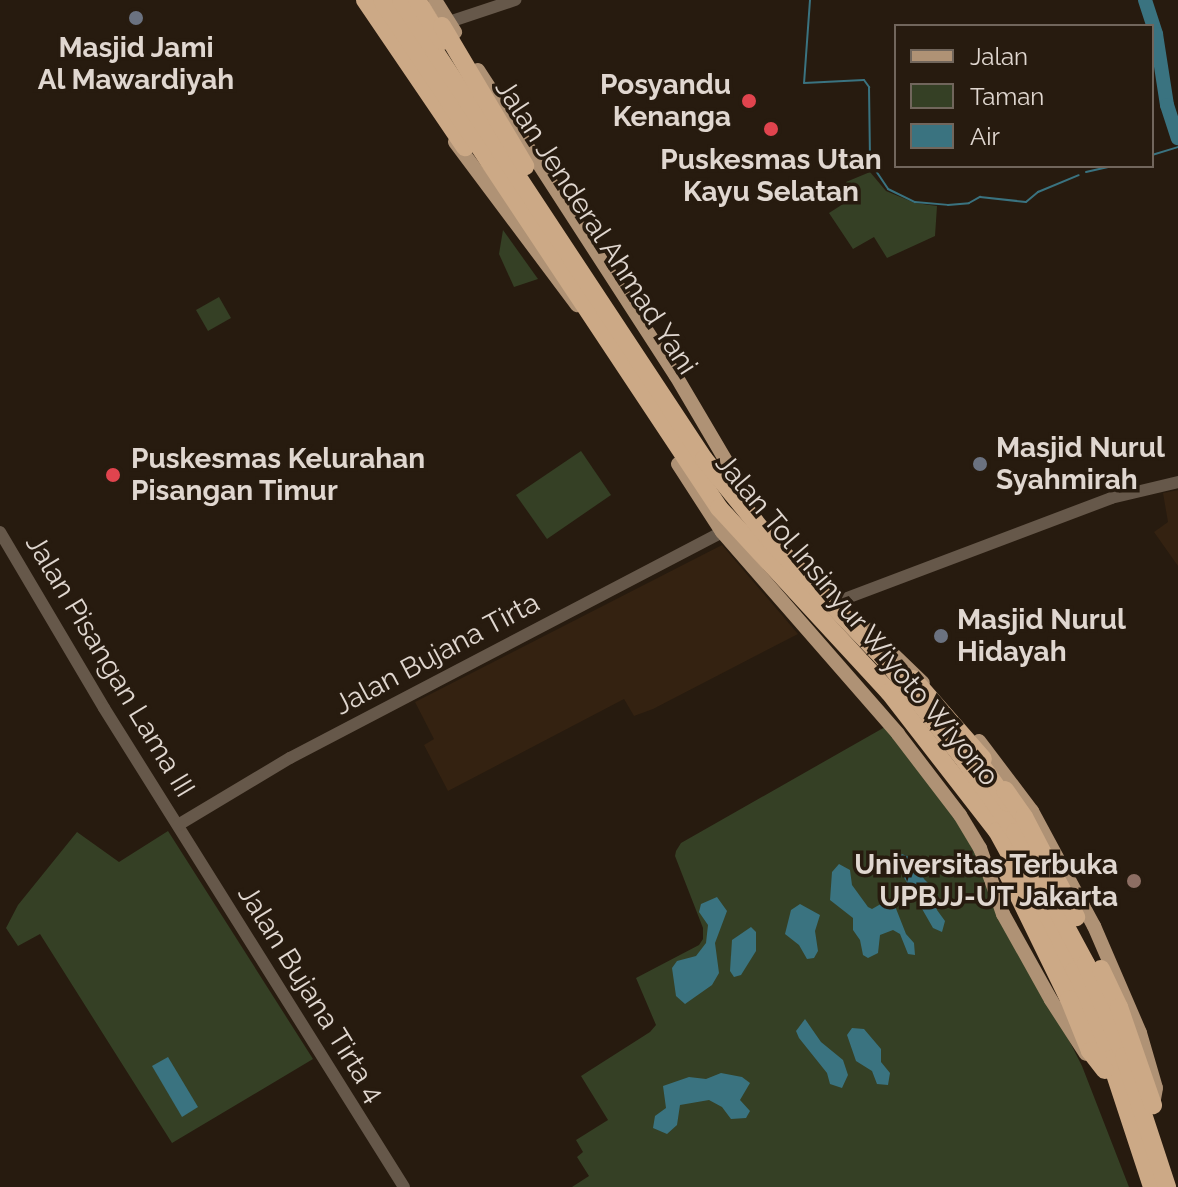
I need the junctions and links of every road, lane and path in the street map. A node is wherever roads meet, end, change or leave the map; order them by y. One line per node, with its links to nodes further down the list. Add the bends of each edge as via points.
1 (358, 0): 14 (main road)
2 (365, 0): 11 (highway, via 504,200)
3 (372, 0): 13 (highway)
4 (382, 0): 11 (highway, Jalan Tol Insinyur Wiyoto Wiyono)
5 (401, 0): 15 (highway, Jalan Tol Insinyur Wiyoto Wiyono)
6 (417, 0): 12 (highway, Jalan Jenderal Ahmad Yani)
7 (426, 0): 15 (highway)
8 (435, 0): 10 (main road, Jalan Jenderal Ahmad Yani)
9 (515, 0): 10 (street)
10 (449, 22): 17 (main road, Jalan Jenderal Ahmad Yani, via 676,376 729,466)
11 (521, 211): 22 (highway, Jalan Tol Insinyur Wiyoto Wiyono, via 719,508)
12 (582, 252): 13 (highway, via 561,255); 17 (highway, Jalan Jenderal Ahmad Yani)
13 (554, 270): 14 (highway)
14 (577, 305): 16 (highway)
15 (642, 364): 24 (highway, Jalan Tol Insinyur Wiyoto Wiyono, via 704,459)
16 (678, 464): 20 (main road); 26 (highway, via 741,542 916,733 994,836 1068,975)
17 (732, 481): 21 (highway, Jalan Jenderal Ahmad Yani)
18 (1178, 482): 23 (street, via 1111,498)
19 (0, 532): 25 (street, Jalan Pisangan Lama III)
20 (722, 532): 25 (street, Jalan Bujana Tirta, via 290,758); 26 (main road, via 898,734 960,815 980,848 1003,914 1051,1000 1086,1054)
21 (789, 552): 23 (main road, Jalan Jenderal Ahmad Yani); 27 (highway, Jalan Jenderal Ahmad Yani, via 923,691 991,775 1085,947)
22 (773, 568): 26 (highway, via 780,586 943,774 992,843 1090,1051); 31 (highway, Jalan Tol Insinyur Wiyoto Wiyono, via 889,692 997,831 1074,971)
23 (839, 601): 27 (main road, Jalan Jenderal Ahmad Yani, via 949,707 1032,811 1094,926 1140,1033 1156,1088)
24 (888, 663): 27 (highway, via 906,671 937,704 1024,817 1119,1007); 32 (highway, Jalan Tol Insinyur Wiyoto Wiyono, via 1015,832 1049,892 1124,1056)
25 (178, 825): 29 (street, Jalan Bujana Tirta 4)
26 (1105, 1070): 30 (highway)
27 (1153, 1105): 28 (highway, Jalan Jenderal Ahmad Yani)
28 (1178, 1184)
29 (404, 1187)
30 (1140, 1187)
31 (1152, 1187)
32 (1167, 1187)

